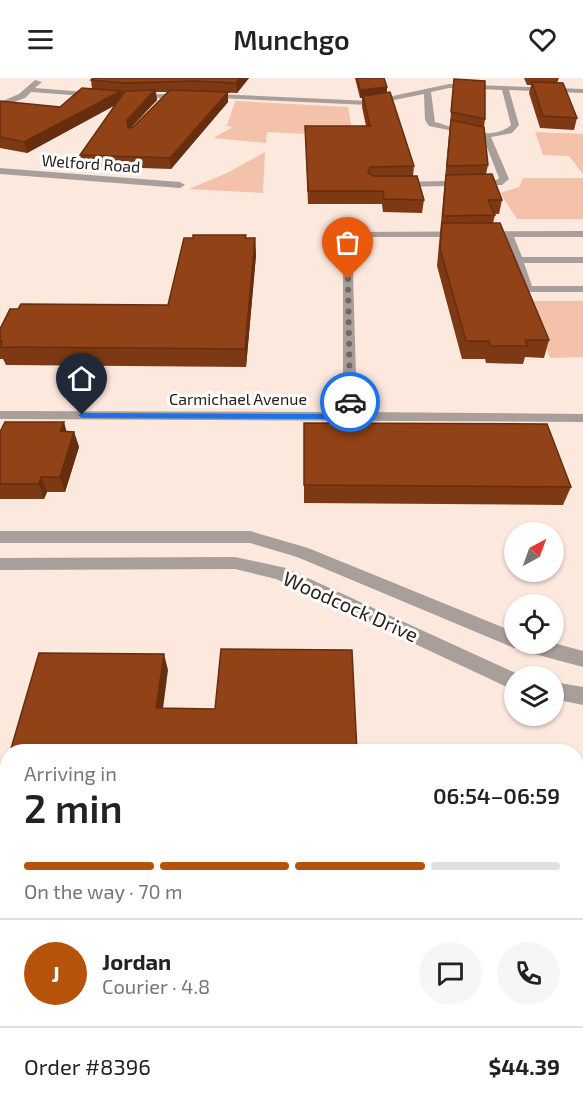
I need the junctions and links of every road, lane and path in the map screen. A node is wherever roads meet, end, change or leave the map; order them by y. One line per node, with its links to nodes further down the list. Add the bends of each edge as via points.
1 (38, 78): 5 (street)
2 (74, 85): 7 (street)
3 (505, 88): 4 (street); 6 (street); 13 (street, via 514,125 507,133)
4 (427, 89): 8 (street, via 369,103); 13 (street, via 432,124)
5 (31, 90): 7 (street); 12 (street)
6 (583, 91)
7 (66, 93): 9 (street)
8 (169, 95): 10 (street); 11 (street)
9 (104, 96)
10 (126, 97)
11 (162, 103)
12 (0, 105)
13 (486, 135): 15 (street, via 504,179 499,183)
14 (0, 171): 16 (street, Welford Road)
15 (384, 184)
16 (180, 185)
17 (508, 234): 18 (street); 19 (street); 23 (street, via 347,234)
18 (583, 234)
19 (519, 260): 20 (street); 21 (street, via 528,290)
20 (583, 261)
21 (583, 289)
22 (0, 415): 23 (street, Carmichael Avenue)
23 (350, 416): 24 (street, Carmichael Avenue)
24 (583, 418)
25 (0, 537): 27 (street, Woodcock Drive, via 250,537 302,552)
26 (0, 564): 30 (street, Woodcock Drive, via 235,563 280,573)
27 (504, 636)
28 (564, 654): 29 (street)
29 (583, 659)
30 (504, 676)
31 (564, 693): 32 (street)
32 (583, 696)

